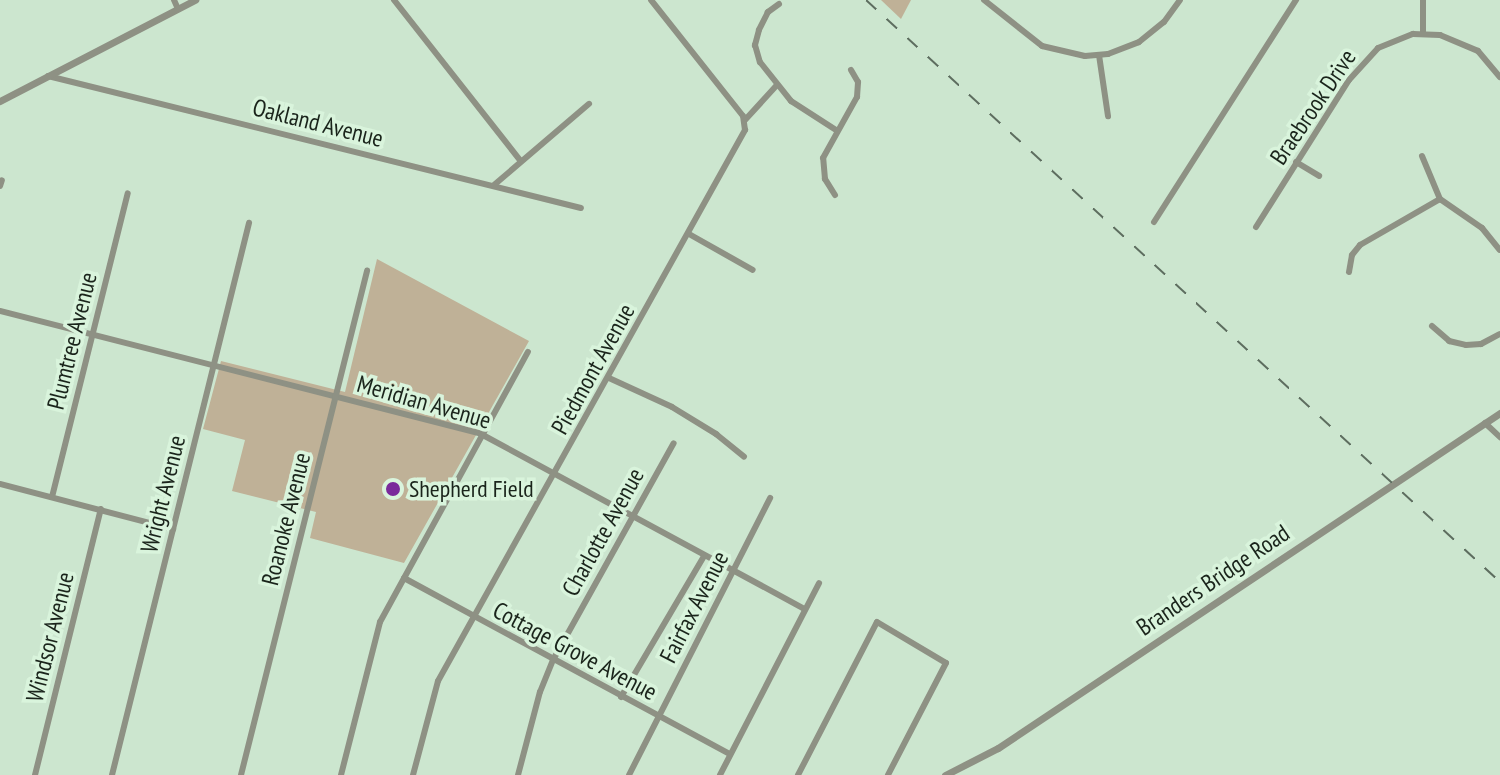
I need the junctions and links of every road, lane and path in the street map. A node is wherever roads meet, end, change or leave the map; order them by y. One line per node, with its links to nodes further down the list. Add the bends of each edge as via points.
1 (174, 0): 10 (street)
2 (195, 0): 10 (street)
3 (394, 0): 23 (street)
4 (651, 0): 20 (street)
5 (984, 0): 12 (street, via 1042,46 1064,54)
6 (1180, 0): 12 (street, via 1139,42)
7 (1296, 0): 31 (street)
8 (1423, 0): 11 (street)
9 (779, 4): 16 (street, via 768,12 755,45)
10 (178, 9): 14 (street)
11 (1423, 33): 15 (street, via 1469,45); 24 (street, Braebrook Drive, via 1390,42 1366,58)
12 (1099, 55): 19 (street)
13 (851, 70): 21 (street, via 858,82 857,97)
14 (47, 76): 17 (street); 26 (street, Oakland Avenue)
15 (1500, 77)
16 (777, 85): 20 (street); 21 (street, via 796,106)
17 (0, 101)
18 (589, 104): 23 (street)
19 (1108, 116)
20 (745, 120): 34 (street, Piedmont Avenue, via 744,135)
21 (836, 130): 28 (street, via 822,166)
22 (1422, 156): 29 (street)
23 (520, 160): 26 (street)
24 (1296, 162): 25 (street); 33 (street, Braebrook Drive)
25 (1319, 176)
26 (494, 185): 30 (street, Oakland Avenue)
27 (128, 193): 41 (street, Plumtree Avenue)
28 (835, 195)
29 (1440, 199): 35 (street, via 1482,228); 38 (street, via 1360,245)
30 (581, 208)
31 (1154, 222)
32 (249, 223): 44 (street, Wright Avenue)
33 (1256, 227)
34 (689, 234): 36 (street); 45 (street, Piedmont Avenue)
35 (1500, 250)
36 (753, 270)
37 (367, 271): 46 (street, Roanoke Avenue)
38 (1349, 272)
39 (0, 311): 41 (street, Meridian Avenue)
40 (1432, 326): 42 (street, via 1449,341 1466,345)
41 (93, 334): 44 (street, Meridian Avenue); 55 (street, Plumtree Avenue)
42 (1500, 334)
43 (528, 352): 49 (street)
44 (214, 365): 46 (street, Meridian Avenue); 59 (street, Wright Avenue)
45 (609, 378): 52 (street, via 672,407); 53 (street, Piedmont Avenue)
46 (336, 395): 49 (street, Meridian Avenue); 72 (street, Roanoke Avenue)
47 (1500, 413): 48 (street, Branders Bridge Road)
48 (1485, 423): 50 (street); 80 (street, Branders Bridge Road, via 998,748)
49 (481, 434): 53 (street, Meridian Avenue); 62 (street)
50 (1500, 437)
51 (674, 443): 58 (street, Charlotte Avenue)
52 (744, 457)
53 (554, 473): 58 (street, Meridian Avenue); 65 (street, Piedmont Avenue)
54 (0, 484): 55 (street)
55 (52, 497): 57 (street)
56 (770, 498): 61 (street, Fairfax Avenue)
57 (101, 509): 59 (street); 70 (street, Windsor Avenue)
58 (632, 517): 60 (street, Meridian Avenue); 66 (street, Charlotte Avenue)
59 (173, 529): 71 (street, Wright Avenue)
60 (704, 556): 61 (street, Meridian Avenue); 67 (street)
61 (733, 571): 64 (street, Meridian Avenue); 68 (street, Fairfax Avenue)
62 (404, 578): 65 (street, Cottage Grove Avenue); 73 (street, via 377,630)
63 (819, 583): 64 (street)
64 (805, 609): 69 (street)
65 (473, 616): 66 (street, Cottage Grove Avenue); 74 (street, Piedmont Avenue, via 434,691)
66 (553, 660): 67 (street, Cottage Grove Avenue); 75 (street, Charlotte Avenue)
67 (621, 697): 68 (street, Cottage Grove Avenue)
68 (659, 717): 69 (street, Cottage Grove Avenue); 76 (street, Fairfax Avenue)
69 (730, 754): 77 (street)
70 (35, 775)
71 (112, 775)
72 (241, 775)
73 (341, 775)
74 (413, 775)
75 (518, 775)
76 (629, 775)
77 (720, 775)
78 (798, 775): 79 (street, via 877,622 946,663)
79 (888, 775)
80 (945, 775)

